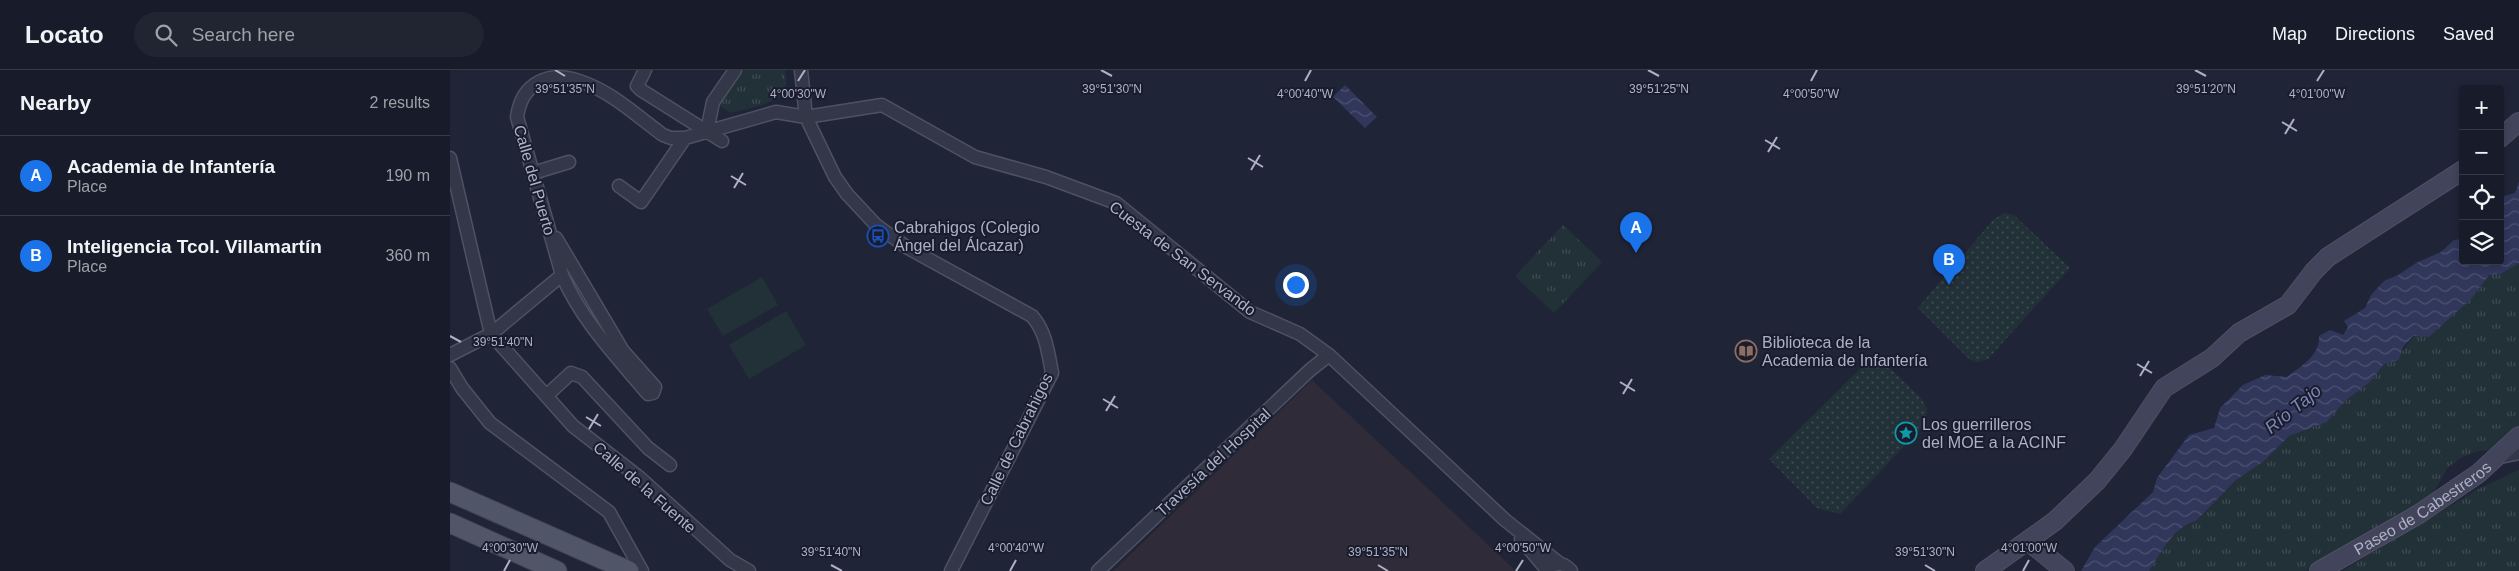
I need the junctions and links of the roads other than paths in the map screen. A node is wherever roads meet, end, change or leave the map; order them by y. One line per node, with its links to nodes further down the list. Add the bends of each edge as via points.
1 (645, 70): 7 (street, via 638,80 637,86 641,90)
2 (735, 70): 7 (street, via 713,102)
3 (801, 70): 5 (street)
4 (541, 75): 9 (street, Calle del Puerto, via 582,82 617,101 663,135); 13 (street, Calle del Puerto, via 525,92 517,117)
5 (806, 117): 7 (street, Calle del Puerto, via 776,112); 19 (street, Cuesta de San Servando, via 882,105 975,157 1046,177 1116,203 1250,312 1300,334); 36 (street, Calle de Cabrahigos, via 839,183 876,225 908,248 1032,316 1041,325 1052,373)
6 (2519, 122): 8 (main road)
7 (707, 131): 9 (street, Calle del Puerto); 10 (street)
8 (2504, 135)
9 (685, 138): 15 (street, via 642,202)
10 (722, 141)
11 (450, 158): 18 (street, Calle de la Fuente)
12 (569, 162): 13 (street)
13 (533, 173): 16 (street, Calle del Puerto)
14 (2459, 173): 30 (main road, via 2328,258 2288,305 2239,333 2212,358 2164,388 2106,471 2055,521)
15 (619, 186)
16 (541, 200): 17 (street, Calle del Puerto); 17 (street, Calle del Puerto, via 555,236 623,351 654,387 653,393 648,394 602,340 570,294)
17 (562, 275): 18 (street)
18 (491, 334): 20 (street); 22 (street, Calle de la Fuente)
19 (1330, 354): 28 (street, Cuesta de San Servando); 37 (street, Travesía del Hospital)
20 (450, 355)
21 (450, 368): 34 (street, via 490,423 609,512)
22 (546, 396): 26 (street, Calle de la Fuente, via 571,373 582,377 648,448); 35 (street, Calle de la Fuente, via 573,426 640,478 730,560)
23 (2519, 436): 25 (main road, Paseo de Cabestreros)
24 (2519, 453): 25 (street)
25 (2495, 458): 42 (main road, Paseo de Cabestreros, via 2479,473 2419,514)
26 (670, 465)
27 (450, 492): 33 (main road)
28 (1505, 520): 31 (street); 38 (street)
29 (450, 523): 32 (main road)
30 (2028, 540): 40 (main road); 41 (main road)
31 (1559, 563): 38 (street); 39 (street)
32 (557, 571)
33 (629, 571)
34 (642, 571)
35 (749, 571)
36 (951, 571)
37 (1098, 571)
38 (1547, 571)
39 (1570, 571)
40 (1985, 571)
41 (2065, 571)
42 (2319, 571)

